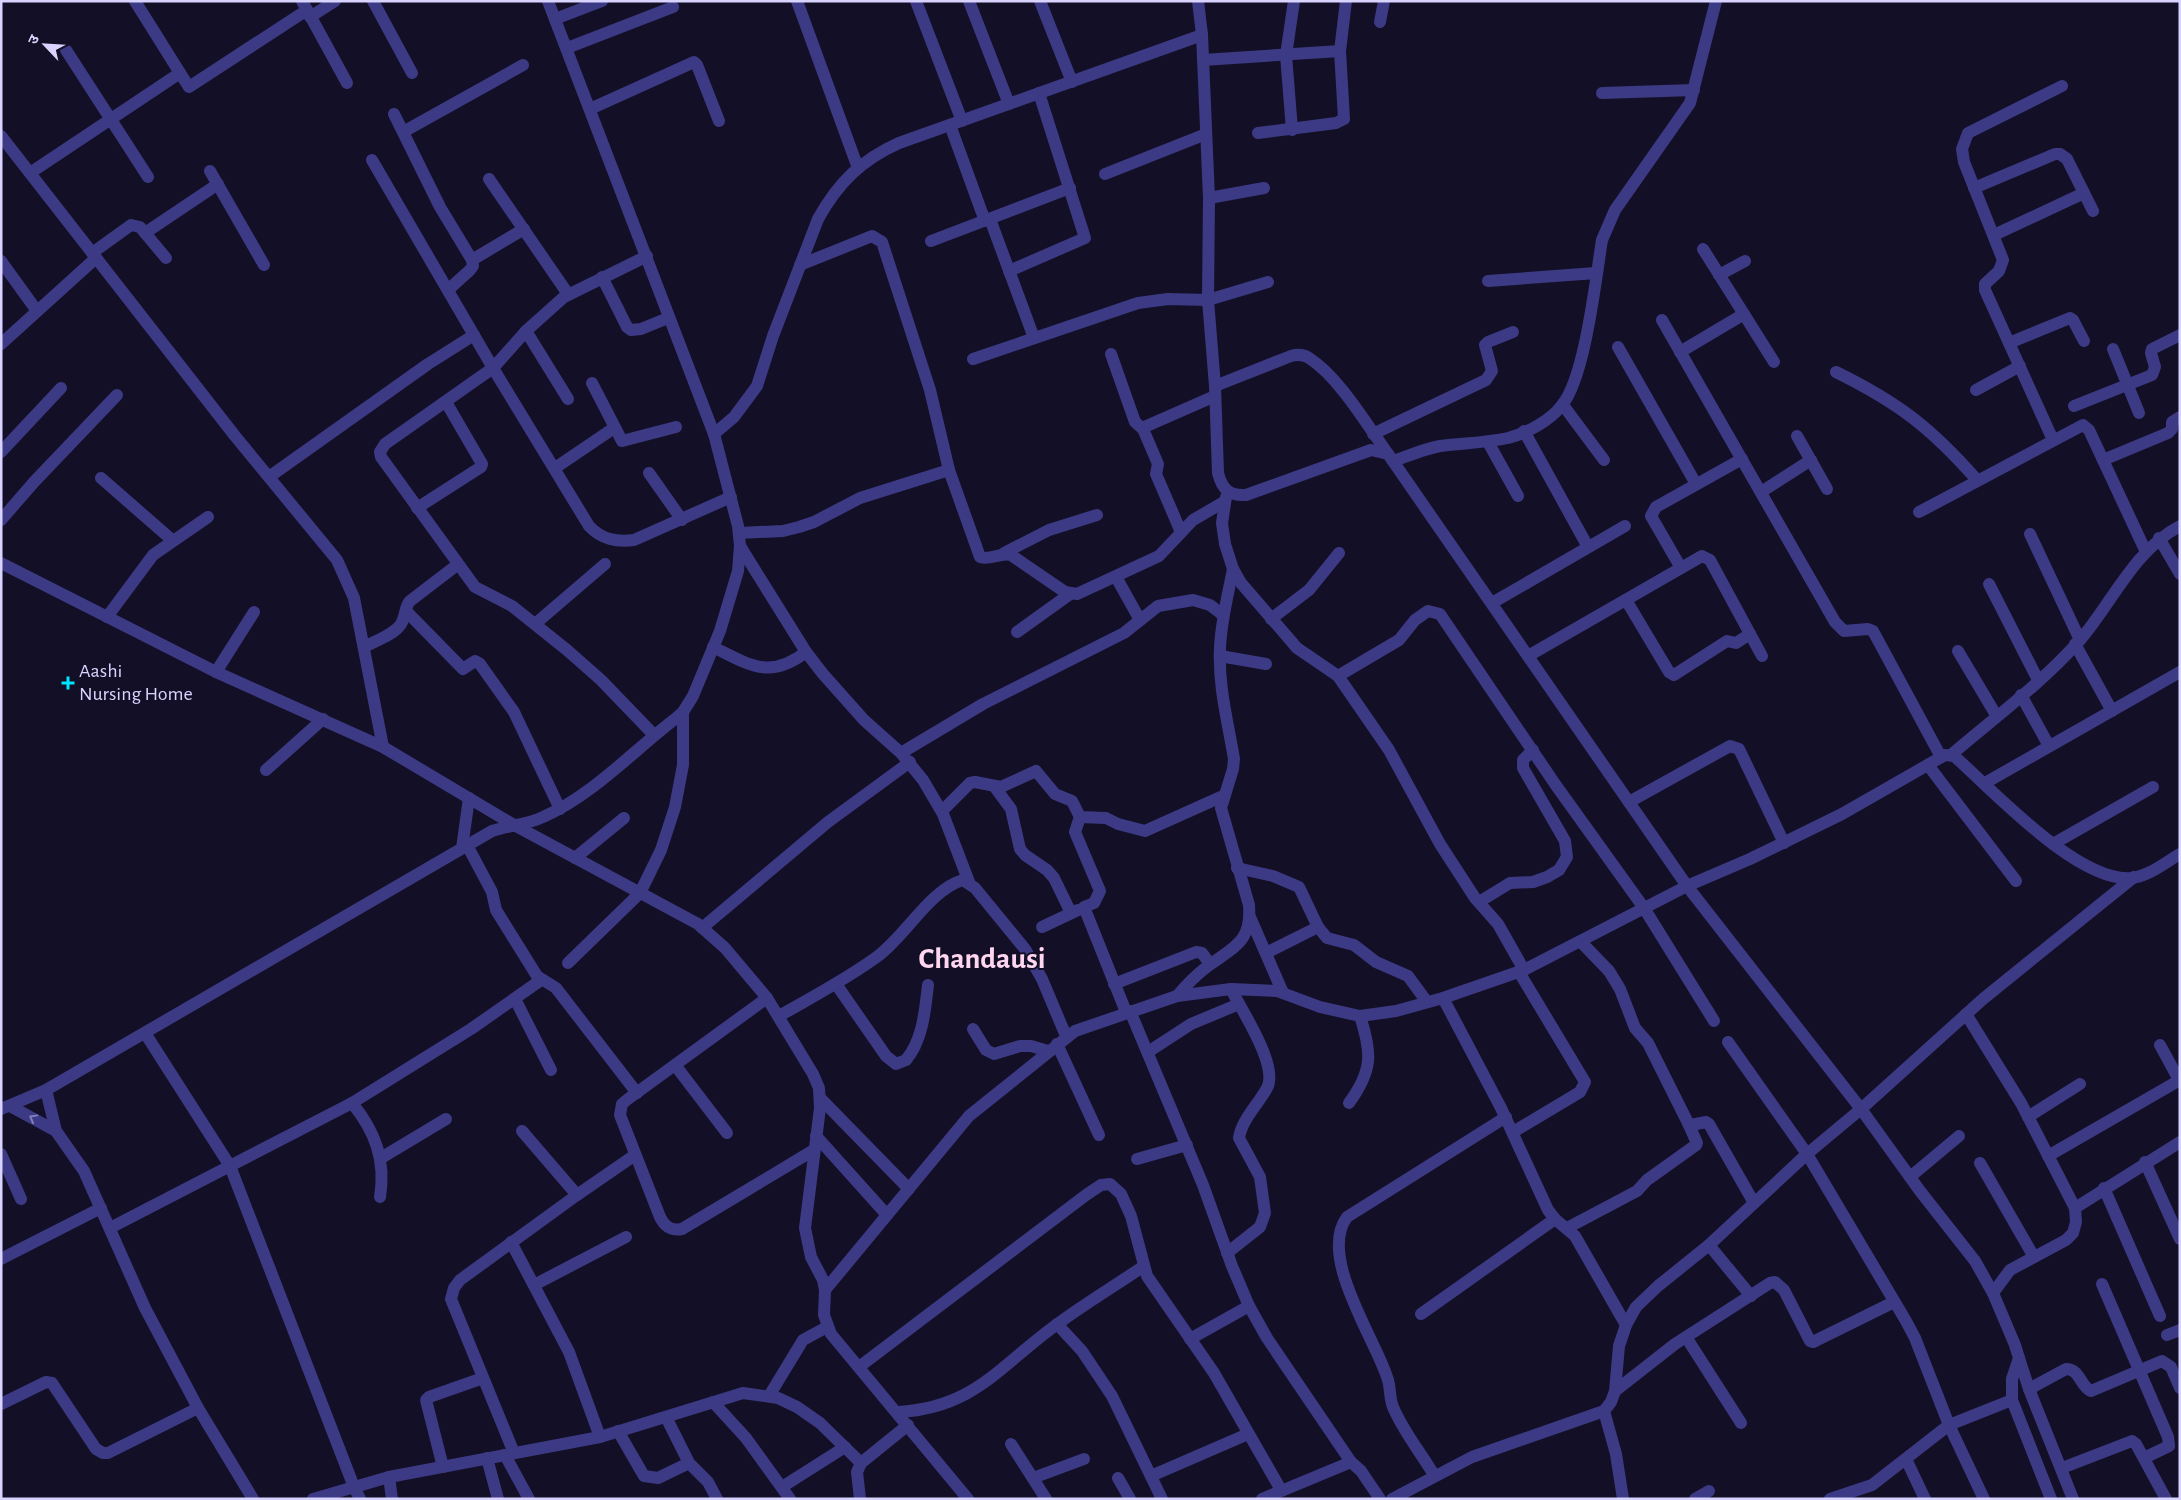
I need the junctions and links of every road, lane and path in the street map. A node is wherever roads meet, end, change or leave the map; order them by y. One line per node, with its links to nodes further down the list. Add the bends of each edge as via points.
1 (135, 1): 27 (street)
2 (335, 1): 16 (street)
3 (373, 1): 26 (street)
4 (548, 1): 17 (street)
5 (602, 1): 17 (street)
6 (797, 1): 46 (street)
7 (916, 1): 39 (street)
8 (969, 1): 34 (street)
9 (1040, 1): 28 (street)
10 (1198, 1): 19 (street)
11 (1294, 1): 23 (street)
12 (1346, 1): 22 (street)
13 (1384, 1): 18 (street)
14 (1716, 1): 31 (street)
15 (673, 6): 20 (street)
16 (306, 9): 27 (street, via 189,87); 29 (street)
17 (555, 18): 20 (street)
18 (1380, 22)
19 (1202, 35): 24 (street); 28 (street)
20 (567, 48): 35 (street)
21 (66, 50): 37 (street)
22 (1340, 51): 23 (street); 40 (street, via 1344,119)
23 (1286, 55): 24 (street); 40 (street)
24 (1204, 60): 43 (street)
25 (523, 65): 41 (street)
26 (412, 72)
27 (180, 73): 37 (street)
28 (1072, 82): 32 (street)
29 (347, 83)
30 (2062, 86): 55 (street, via 1968,133 1962,149)
31 (1694, 90): 33 (street); 74 (street, via 1684,114 1615,210 1602,240)
32 (1039, 93): 34 (street); 53 (street)
33 (1602, 93)
34 (1009, 104): 39 (street)
35 (590, 109): 38 (street, via 694,62); 66 (street)
36 (394, 114): 41 (street)
37 (112, 119): 48 (street); 50 (street)
38 (719, 121)
39 (956, 123): 46 (street, via 880,152); 59 (street)
40 (1292, 130): 42 (street)
41 (403, 132): 69 (street, via 440,207)
42 (1258, 133)
43 (1206, 134): 49 (street); 57 (street)
44 (1, 136): 48 (street)
45 (372, 160): 79 (street)
46 (858, 168): 72 (street, via 839,185 827,202)
47 (210, 171): 52 (street)
48 (30, 173): 65 (street)
49 (1105, 174)
50 (148, 177)
51 (490, 179): 60 (street)
52 (218, 184): 61 (street); 71 (street)
53 (1070, 188): 59 (street); 73 (street, via 1085,238)
54 (1264, 188): 57 (street)
55 (1974, 188): 56 (street, via 2060,154 2067,159); 62 (street)
56 (2084, 193): 58 (street); 62 (street)
57 (1209, 198): 81 (street)
58 (2093, 211)
59 (988, 220): 63 (street); 73 (street)
60 (524, 230): 69 (street); 80 (street)
61 (145, 233): 65 (street, via 140,227 131,225); 67 (street)
62 (1994, 235): 92 (street, via 2003,260 2000,271 1985,284 1985,290)
63 (932, 241)
64 (1703, 249): 75 (street)
65 (94, 255): 82 (street); 133 (street)
66 (647, 256): 76 (street); 84 (street)
67 (166, 258)
68 (1, 260): 82 (street)
69 (472, 260): 79 (street, via 470,270)
70 (1745, 261): 75 (street)
71 (264, 265)
72 (800, 265): 119 (street, via 757,386 734,417); 131 (street, via 872,236 882,242 930,390)
73 (1009, 271): 89 (street)
74 (1596, 273): 77 (street); 111 (street, via 1583,350 1572,387)
75 (1719, 275): 83 (street)
76 (602, 277): 80 (street); 84 (street, via 631,330)
77 (1488, 281)
78 (1268, 282): 81 (street)
79 (448, 290): 88 (street)
80 (568, 294): 86 (street)
81 (1208, 300): 89 (street, via 1168,299 1138,303); 107 (street)
82 (37, 311): 93 (street)
83 (1744, 314): 96 (street); 99 (street)
84 (668, 318): 119 (street)
85 (1662, 320): 96 (street)
86 (526, 331): 101 (street); 109 (street)
87 (1513, 332): 120 (street, via 1485,345 1492,371 1486,380)
88 (474, 335): 101 (street); 133 (street)
89 (1034, 338): 98 (street)
90 (2179, 339): 104 (street, via 2152,349 2155,372)
91 (2084, 341): 92 (street, via 2070,318)
92 (2009, 343): 100 (street)
93 (1, 344)
94 (1618, 347): 136 (street)
95 (2113, 349): 104 (street)
96 (1680, 352): 126 (street)
97 (1111, 354): 117 (street, via 1134,422)
98 (973, 359)
99 (1774, 362)
100 (2020, 366): 106 (street); 122 (street)
101 (493, 368): 110 (street); 130 (street)
102 (1836, 372): 135 (street, via 1877,392 1914,417 1948,447)
103 (592, 383): 116 (street)
104 (2128, 384): 112 (street); 113 (street)
105 (61, 388): 124 (street)
106 (1976, 390)
107 (1215, 391): 117 (street); 120 (street, via 1300,354 1309,358 1342,391); 141 (street, via 1218,472)
108 (117, 395): 146 (street)
109 (568, 399)
110 (446, 402): 142 (street, via 386,444 380,452 380,457); 142 (street, via 482,467)
111 (1563, 404): 118 (street, via 1550,417); 127 (street)
112 (2074, 406)
113 (2139, 413)
114 (2180, 417): 129 (street, via 2172,422 2168,433)
115 (676, 427): 116 (street, via 625,442)
116 (614, 428): 130 (street)
117 (1142, 428): 150 (street, via 1158,464 1156,474)
118 (1524, 431): 123 (street); 156 (street)
119 (714, 434): 140 (street)
120 (1374, 434): 125 (street)
121 (1797, 436): 128 (street)
122 (2053, 440): 129 (street, via 2080,426 2087,427); 135 (street)
123 (1488, 442): 125 (street, via 1439,446); 139 (street)
124 (1, 452)
125 (1390, 458): 141 (street, via 1371,450 1246,495); 170 (street)
126 (1742, 459): 136 (street); 138 (street)
127 (1604, 460)
128 (1811, 460): 137 (street); 138 (street)
129 (2103, 460): 157 (street)
130 (555, 468): 147 (street, via 596,534 620,541 634,540)
131 (948, 470): 151 (street, via 860,498 799,528 783,532); 158 (street, via 980,557)
132 (649, 472): 147 (street)
133 (269, 477): 181 (street, via 337,560 354,598)
134 (101, 478): 154 (street)
135 (1977, 480): 143 (street)
136 (1696, 484): 163 (street, via 1656,507 1651,516)
137 (1827, 489)
138 (1761, 492): 202 (street, via 1840,628 1849,632 1873,631)
139 (1518, 496)
140 (730, 497): 147 (street); 151 (street)
141 (1226, 497): 150 (street); 164 (street, via 1222,523)
142 (417, 508): 162 (street)
143 (1918, 512)
144 (1097, 514): 158 (street, via 1049,530)
145 (208, 517): 154 (street)
146 (1, 520)
147 (682, 520)
148 (1625, 526): 156 (street)
149 (2180, 526): 153 (street)
150 (1181, 532): 166 (street, via 1158,556)
151 (739, 533): 155 (street)
152 (2030, 534): 180 (street)
153 (2159, 538): 157 (street); 165 (street)
154 (172, 540): 174 (street, via 152,555)
155 (740, 546): 182 (street, via 738,571); 184 (street)
156 (1588, 547): 170 (street)
157 (2146, 552): 180 (street)
158 (1004, 553): 168 (street, via 1017,558)
159 (1339, 553): 175 (street, via 1309,590)
160 (1, 563): 174 (street)
161 (605, 564): 177 (street)
162 (458, 565): 171 (street, via 410,601); 177 (street, via 482,593 512,606)
163 (1681, 568): 169 (street); 179 (street, via 1702,556 1707,557)
164 (1233, 569): 173 (street); 175 (street)
165 (2180, 574)
166 (1116, 577): 168 (street); 176 (street)
167 (1989, 584): 192 (street)
168 (1070, 594): 178 (street)
169 (1626, 600): 179 (street, via 1669,672 1674,675 1727,641 1736,643); 186 (street)
170 (1492, 604): 186 (street)
171 (406, 611): 181 (street, via 396,629); 212 (street, via 463,669 475,661 480,664 514,712)
172 (254, 612): 189 (street)
173 (1223, 615): 176 (street, via 1210,605 1193,600 1158,606); 185 (street)
174 (107, 617): 189 (street)
175 (1271, 619): 191 (street, via 1297,648)
176 (1140, 620): 203 (street, via 1124,633 983,704)
177 (535, 624): 198 (street, via 601,680)
178 (1017, 632)
179 (1750, 634): 187 (street)
180 (2078, 642): 192 (street); 194 (street)
181 (364, 647): 200 (street)
182 (714, 647): 184 (street, via 753,667 763,668 793,662); 195 (street)
183 (1958, 651): 196 (street)
184 (806, 652): 203 (street, via 864,720)
185 (1220, 656): 188 (street); 209 (street, via 1222,692 1234,759)
186 (1528, 656): 211 (street)
187 (1762, 656)
188 (1266, 664)
189 (216, 672): 197 (street)
190 (2180, 672): 194 (street)
191 (1338, 676): 201 (street, via 1399,640 1415,620 1434,611 1445,619); 228 (street, via 1388,750 1440,844)
192 (2038, 680): 193 (street)
193 (2021, 695): 196 (street); 199 (street)
194 (2112, 711): 199 (street)
195 (683, 712): 198 (street); 227 (street, via 683,765 675,807 661,850)
196 (1996, 716): 202 (street)
197 (324, 719): 200 (street); 205 (street)
198 (654, 735): 212 (street)
199 (2049, 746): 206 (street)
200 (382, 747): 210 (street)
201 (1533, 750): 228 (street, via 1523,760 1523,768 1565,841 1567,857 1560,870 1547,878 1510,884); 230 (street)
202 (1946, 756): 204 (street); 206 (street)
203 (905, 757): 213 (street); 235 (street)
204 (1928, 764): 217 (street); 224 (street)
205 (266, 770)
206 (1985, 783): 218 (street)
207 (994, 786): 213 (street, via 970,783); 214 (street, via 1005,785 1038,771 1055,794 1072,801); 231 (street, via 1011,809 1020,849 1054,878)
208 (2153, 787): 218 (street)
209 (1223, 796): 214 (street, via 1145,831 1106,818); 222 (street, via 1222,817)
210 (469, 798): 216 (street); 219 (street)
211 (1629, 802): 217 (street, via 1735,746); 226 (street)
212 (560, 809): 216 (street, via 531,822)
213 (942, 811): 225 (street)
214 (1080, 817): 229 (street, via 1075,832 1100,892 1094,903)
215 (624, 818): 221 (street)
216 (514, 824): 219 (street); 221 (street)
217 (1784, 843): 226 (street)
218 (2052, 844): 223 (street, via 2086,866 2120,878)
219 (464, 846): 241 (street, via 492,892 496,910); 259 (street)
220 (2180, 854): 223 (street)
221 (575, 858): 227 (street)
222 (1238, 868): 232 (street); 233 (street, via 1273,876 1299,887)
223 (2134, 878): 254 (street)
224 (2016, 881)
225 (969, 882): 242 (street, via 953,882 902,935); 261 (street, via 1025,950 1042,979)
226 (1687, 886): 230 (street); 274 (street)
227 (640, 893): 235 (street); 238 (street)
228 (1478, 902): 240 (street, via 1498,924)
229 (1084, 908): 231 (street); 243 (street)
230 (1644, 908): 236 (street); 257 (street)
231 (1071, 914): 234 (street)
232 (1250, 917): 237 (street); 239 (street, via 1241,942)
233 (1318, 926): 237 (street); 251 (street, via 1327,938 1354,945 1376,962 1408,976)
234 (1042, 927)
235 (702, 928): 248 (street, via 725,948)
236 (1581, 942): 240 (street); 278 (street, via 1610,971 1636,1028 1648,1043)
237 (1266, 953): 246 (street)
238 (568, 963)
239 (1210, 964): 243 (street, via 1202,953 1196,952); 247 (street)
240 (1522, 971): 249 (street); 281 (street, via 1585,1082 1580,1092)
241 (541, 980): 250 (street); 269 (street, via 552,983)
242 (836, 984): 244 (street, via 886,1056 896,1064 906,1060 916,1044 924,1020); 255 (street)
243 (1114, 984): 253 (street)
244 (928, 985)
245 (1231, 989): 246 (street, via 1265,989); 247 (street); 252 (street)
246 (1283, 993): 256 (street, via 1320,1007)
247 (1177, 996): 253 (street)
248 (767, 998): 255 (street); 264 (street)
249 (1443, 998): 251 (street); 275 (street)
250 (514, 999): 265 (street); 271 (street, via 472,1029)
251 (1427, 1002): 256 (street)
252 (1239, 1004): 263 (street, via 1191,1024); 315 (street, via 1271,1075 1266,1090 1244,1122 1239,1138 1260,1177 1265,1213 1260,1227)
253 (1128, 1012): 261 (street, via 1090,1025); 263 (street)
254 (1966, 1014): 274 (street); 276 (street)
255 (779, 1016): 270 (street, via 813,1074)
256 (1360, 1016): 272 (street, via 1370,1055 1368,1069)
257 (1714, 1021)
258 (973, 1029): 261 (street, via 986,1050 994,1054 1020,1046)
259 (145, 1032): 268 (street); 297 (street)
260 (1728, 1042): 290 (street)
261 (1057, 1044): 283 (street); 300 (street, via 969,1116)
262 (2160, 1045): 266 (street)
263 (1148, 1052): 287 (street)
264 (675, 1065): 269 (street); 282 (street)
265 (552, 1070)
266 (2180, 1080): 292 (street)
267 (2080, 1084): 276 (street)
268 (46, 1090): 273 (street); 279 (street)
269 (637, 1093): 291 (street, via 620,1109)
270 (820, 1098): 284 (street); 300 (street)
271 (352, 1103): 293 (street, via 372,1132); 297 (street)
272 (1349, 1103)
273 (6, 1108): 279 (street, one-way to 273)
274 (1861, 1110): 290 (street); 298 (street)
275 (1506, 1117): 281 (street); 368 (street, via 1347,1217 1340,1232 1341,1269 1388,1377 1393,1406)
276 (2028, 1117): 292 (street)
277 (446, 1119): 293 (street)
278 (1688, 1123): 304 (street, via 1709,1124); 310 (street, via 1696,1145 1646,1180 1637,1191)
279 (56, 1131): 305 (street, via 84,1172)
280 (522, 1131): 301 (street)
281 (1513, 1132): 308 (street)
282 (727, 1134)
283 (1099, 1135)
284 (816, 1136): 288 (street); 307 (street)
285 (1959, 1136): 298 (street)
286 (2180, 1142): 296 (street)
287 (1186, 1145): 294 (street); 315 (street)
288 (814, 1150): 291 (street, via 682,1229 675,1230 663,1223); 321 (street, via 805,1228)
289 (1, 1154): 303 (street)
290 (1807, 1154): 304 (street); 324 (street)
291 (635, 1155): 301 (street)
292 (2048, 1156): 306 (street)
293 (381, 1158): 302 (street)
294 (1137, 1159)
295 (1980, 1162): 316 (street)
296 (2145, 1162): 299 (street); 312 (street)
297 (230, 1166): 309 (street); 373 (street)
298 (1910, 1177): 322 (street, via 1975,1261)
299 (2104, 1188): 306 (street); 327 (street)
300 (909, 1189): 307 (street)
301 (576, 1195): 313 (street)
302 (380, 1198)
303 (20, 1199)
304 (1754, 1203): 314 (street)
305 (101, 1208): 309 (street); 317 (street)
306 (2074, 1208): 316 (street, via 2076,1222 2073,1232 2066,1240)
307 (887, 1215): 321 (street)
308 (1555, 1219): 310 (street); 326 (street)
309 (110, 1228): 346 (street, via 146,1308)
310 (1568, 1228): 329 (street)
311 (626, 1237): 320 (street)
312 (2180, 1239)
313 (511, 1242): 320 (street); 338 (street, via 460,1280 452,1293)
314 (1709, 1245): 323 (street); 329 (street, via 1636,1307)
315 (1227, 1253): 325 (street)
316 (2034, 1257): 322 (street, via 2010,1270)
317 (1, 1259)
318 (1144, 1266): 328 (street); 334 (street, via 1153,1285); 336 (street, via 1131,1216 1121,1194 1110,1184 1101,1185)
319 (2102, 1284): 337 (street)
320 (534, 1285): 355 (street, via 569,1352)
321 (825, 1290): 330 (street, via 824,1315)
322 (1993, 1293): 335 (street)
323 (1751, 1296): 324 (street, via 1770,1283 1779,1284 1812,1342); 333 (street)
324 (1894, 1302): 352 (street, via 1915,1338)
325 (1249, 1306): 334 (street); 363 (street)
326 (1421, 1314)
327 (2160, 1316)
328 (1057, 1324): 348 (street, via 973,1391 937,1407); 369 (street, via 1082,1351 1112,1396)
329 (1626, 1325): 341 (street, via 1619,1346)
330 (828, 1327): 336 (street, via 830,1334); 342 (street, via 803,1340)
331 (2180, 1330): 332 (street)
332 (2167, 1335)
333 (1686, 1337): 341 (street); 350 (street)
334 (1190, 1339): 354 (street, via 1224,1389)
335 (2018, 1361): 340 (street); 343 (street, via 2012,1379)
336 (859, 1367): 348 (street)
337 (2139, 1370): 339 (street, via 2167,1362); 340 (street, via 2092,1391 2086,1388 2076,1372 2066,1369); 360 (street, via 2169,1441 2165,1449)
338 (483, 1378): 358 (street); 366 (street, via 429,1396 426,1400)
339 (2180, 1388)
340 (2029, 1389): 367 (street)
341 (1615, 1391): 347 (street)
342 (770, 1396): 344 (street, via 743,1393); 357 (street, via 797,1407 820,1423)
343 (2012, 1400): 352 (street); 398 (street)
344 (713, 1402): 349 (street); 374 (street, via 746,1438)
345 (1, 1404): 346 (street, via 52,1382 96,1450 102,1453 108,1453)
346 (198, 1408): 377 (street)
347 (1604, 1411): 368 (street, via 1480,1454); 393 (street, via 1616,1454)
348 (898, 1412): 351 (street)
349 (666, 1417): 353 (street); 364 (street)
350 (1741, 1423)
351 (908, 1425): 365 (street); 386 (street)
352 (1949, 1425): 362 (street); 397 (street)
353 (618, 1431): 355 (street); 364 (street, via 644,1476 658,1478)
354 (1248, 1434): 369 (street); 375 (street)
355 (600, 1437): 358 (street)
356 (1011, 1444): 371 (street)
357 (844, 1447): 365 (street); 374 (street)
358 (510, 1454): 359 (street); 382 (street)
359 (488, 1458): 366 (street); 381 (street)
360 (2144, 1458): 367 (street, via 2136,1444 2128,1441); 400 (street)
361 (1084, 1459): 371 (street)
362 (1906, 1459): 395 (street, via 1872,1485); 396 (street)
363 (1351, 1462): 375 (street); 391 (street, via 1361,1470)
364 (689, 1463): 383 (street, via 708,1482)
365 (861, 1463): 385 (street, via 857,1472)
366 (443, 1467): 370 (street)
367 (2062, 1468): 399 (street)
368 (1434, 1475): 392 (street)
369 (1151, 1476): 389 (street)
370 (389, 1477): 373 (street); 380 (street)
371 (1033, 1478): 387 (street)
372 (1118, 1478): 388 (street)
373 (354, 1487): 378 (street); 379 (street)
374 (782, 1488): 384 (street)
375 (1281, 1490): 390 (street)
376 (1709, 1491): 394 (street)
377 (253, 1499)
378 (313, 1499)
379 (360, 1499)
380 (392, 1499)
381 (498, 1499)
382 (529, 1499)
383 (716, 1499)
384 (790, 1499)
385 (860, 1499)
386 (968, 1499)
387 (1046, 1499)
388 (1130, 1499)
389 (1162, 1499)
390 (1262, 1499)
391 (1380, 1499)
392 (1392, 1499)
393 (1623, 1499)
394 (1695, 1499)
395 (1830, 1499)
396 (1925, 1499)
397 (1984, 1499)
398 (2051, 1499)
399 (2073, 1499)
400 (2166, 1499)

